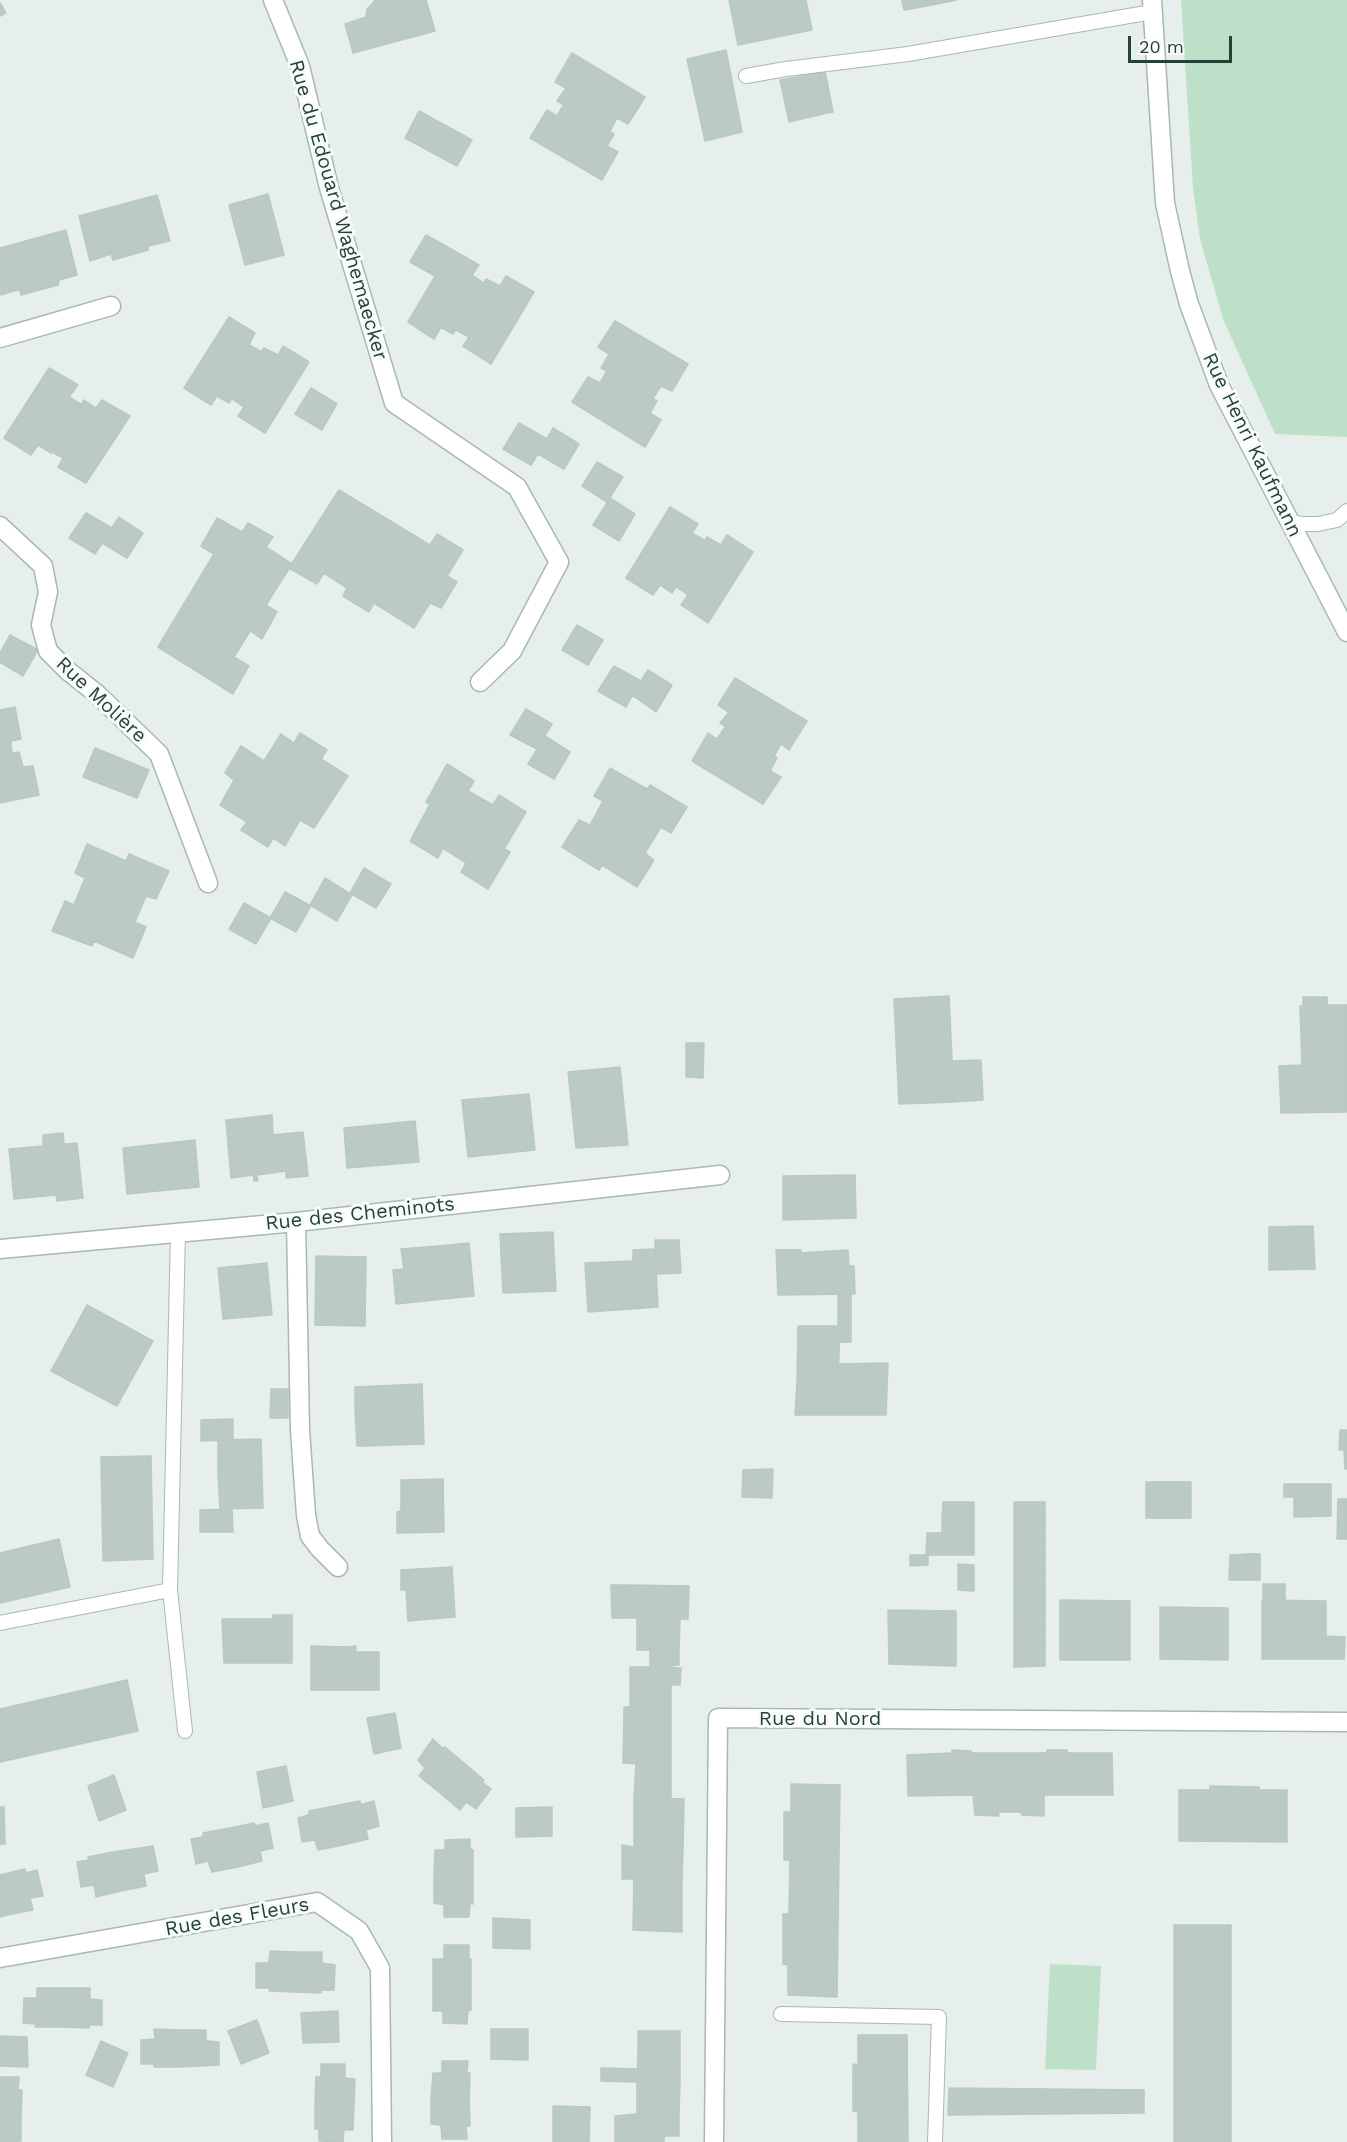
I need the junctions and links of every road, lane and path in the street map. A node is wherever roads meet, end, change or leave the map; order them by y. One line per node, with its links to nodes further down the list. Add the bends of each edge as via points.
1 (273, 0): 10 (street, Rue du Edouard Waghemaecker, via 300,66 328,188 394,403 517,487 559,562 512,651)
2 (1152, 6): 3 (lane, via 908,54); 7 (street, Rue Henri Kaufmann, via 1166,203 1180,271 1219,385)
3 (746, 76)
4 (111, 306): 5 (street)
5 (0, 338)
6 (1347, 511): 7 (lane, via 1337,520 1318,524)
7 (1289, 521): 9 (street, Rue Henri Kaufmann)
8 (0, 526): 11 (street, Rue Molière, via 43,566 48,592 41,625 48,651 159,754)
9 (1347, 632)
10 (480, 682)
11 (208, 883)
12 (720, 1175): 13 (street, Rue des Cheminots)
13 (296, 1222): 14 (street, Rue des Cheminots); 16 (street, via 300,1430 306,1515 310,1536)
14 (178, 1231): 15 (street, Rue des Cheminots); 17 (lane)
15 (0, 1248)
16 (338, 1567)
17 (170, 1590): 18 (lane); 20 (lane)
18 (0, 1623)
19 (1347, 1722): 24 (street, Rue du Nord, via 718,1718)
20 (185, 1731)
21 (0, 1958): 23 (street, Rue des Fleurs, via 317,1902 359,1931 380,1968)
22 (781, 2014): 25 (lane, via 939,2018)
23 (382, 2142)
24 (714, 2142)
25 (935, 2142)

